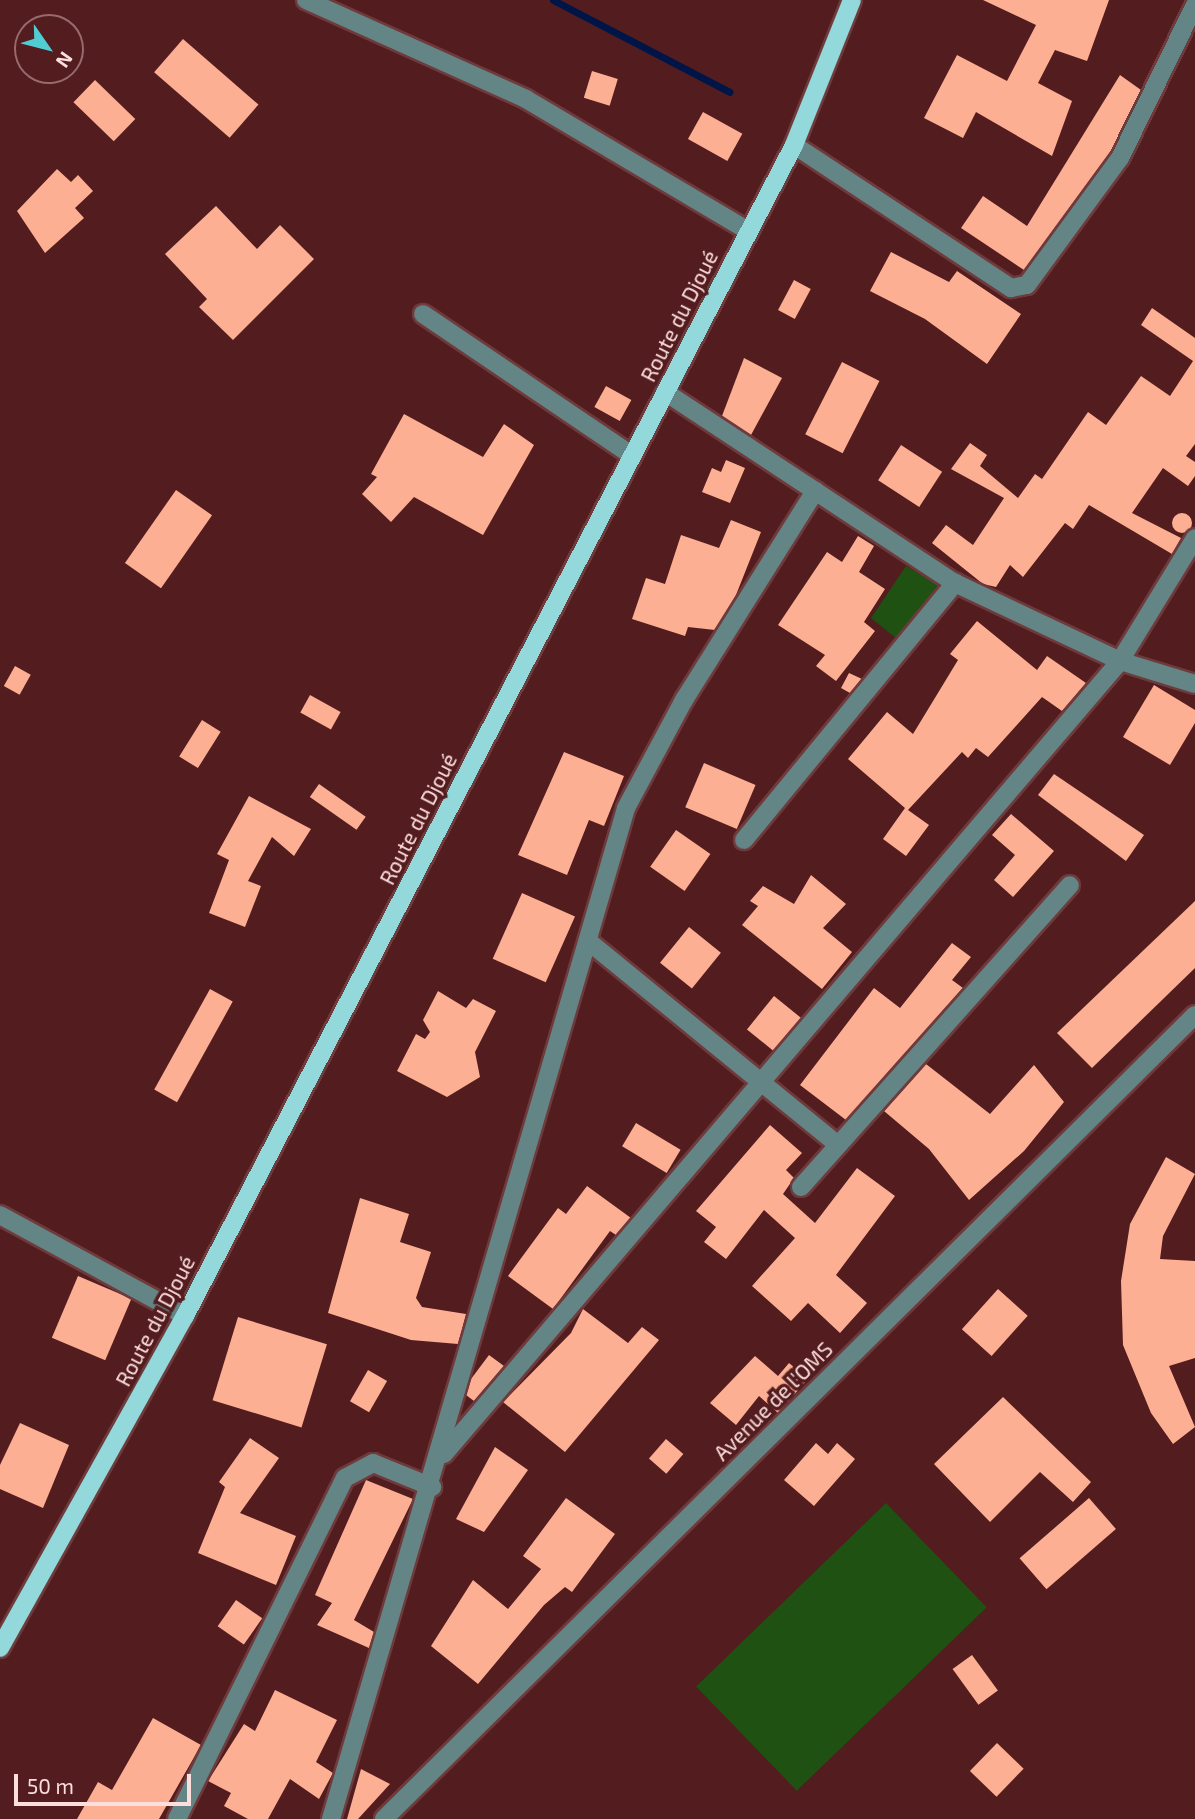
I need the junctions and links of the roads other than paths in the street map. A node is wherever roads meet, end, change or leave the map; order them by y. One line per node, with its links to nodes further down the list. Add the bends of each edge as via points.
1 (306, 0): 5 (street, via 526,99)
2 (852, 0): 4 (main road, Route du Djoué)
3 (1195, 5): 4 (street, via 1120,158 1027,285 1011,288)
4 (794, 145): 5 (main road, Route du Djoué)
5 (748, 230): 7 (main road, Route du Djoué)
6 (423, 314): 8 (street)
7 (665, 392): 8 (main road, Route du Djoué); 9 (street)
8 (631, 455): 22 (main road, Route du Djoué)
9 (815, 491): 11 (street); 16 (street, via 634,788)
10 (1195, 538): 12 (street)
11 (955, 583): 12 (street); 14 (street)
12 (1120, 661): 13 (street); 18 (street)
13 (1195, 684)
14 (744, 840)
15 (1070, 886): 19 (street)
16 (588, 941): 18 (street); 23 (street)
17 (1195, 1015): 28 (street, Avenue de l'OMS)
18 (766, 1083): 19 (street); 23 (street, via 538,1337)
19 (837, 1144): 20 (street)
20 (801, 1187)
21 (0, 1215): 22 (street)
22 (184, 1316): 25 (main road, Route du Djoué)
23 (440, 1459): 24 (street)
24 (432, 1487): 26 (street, via 373,1463 345,1478); 27 (street)
25 (0, 1648)
26 (177, 1819)
27 (331, 1819)
28 (384, 1819)

